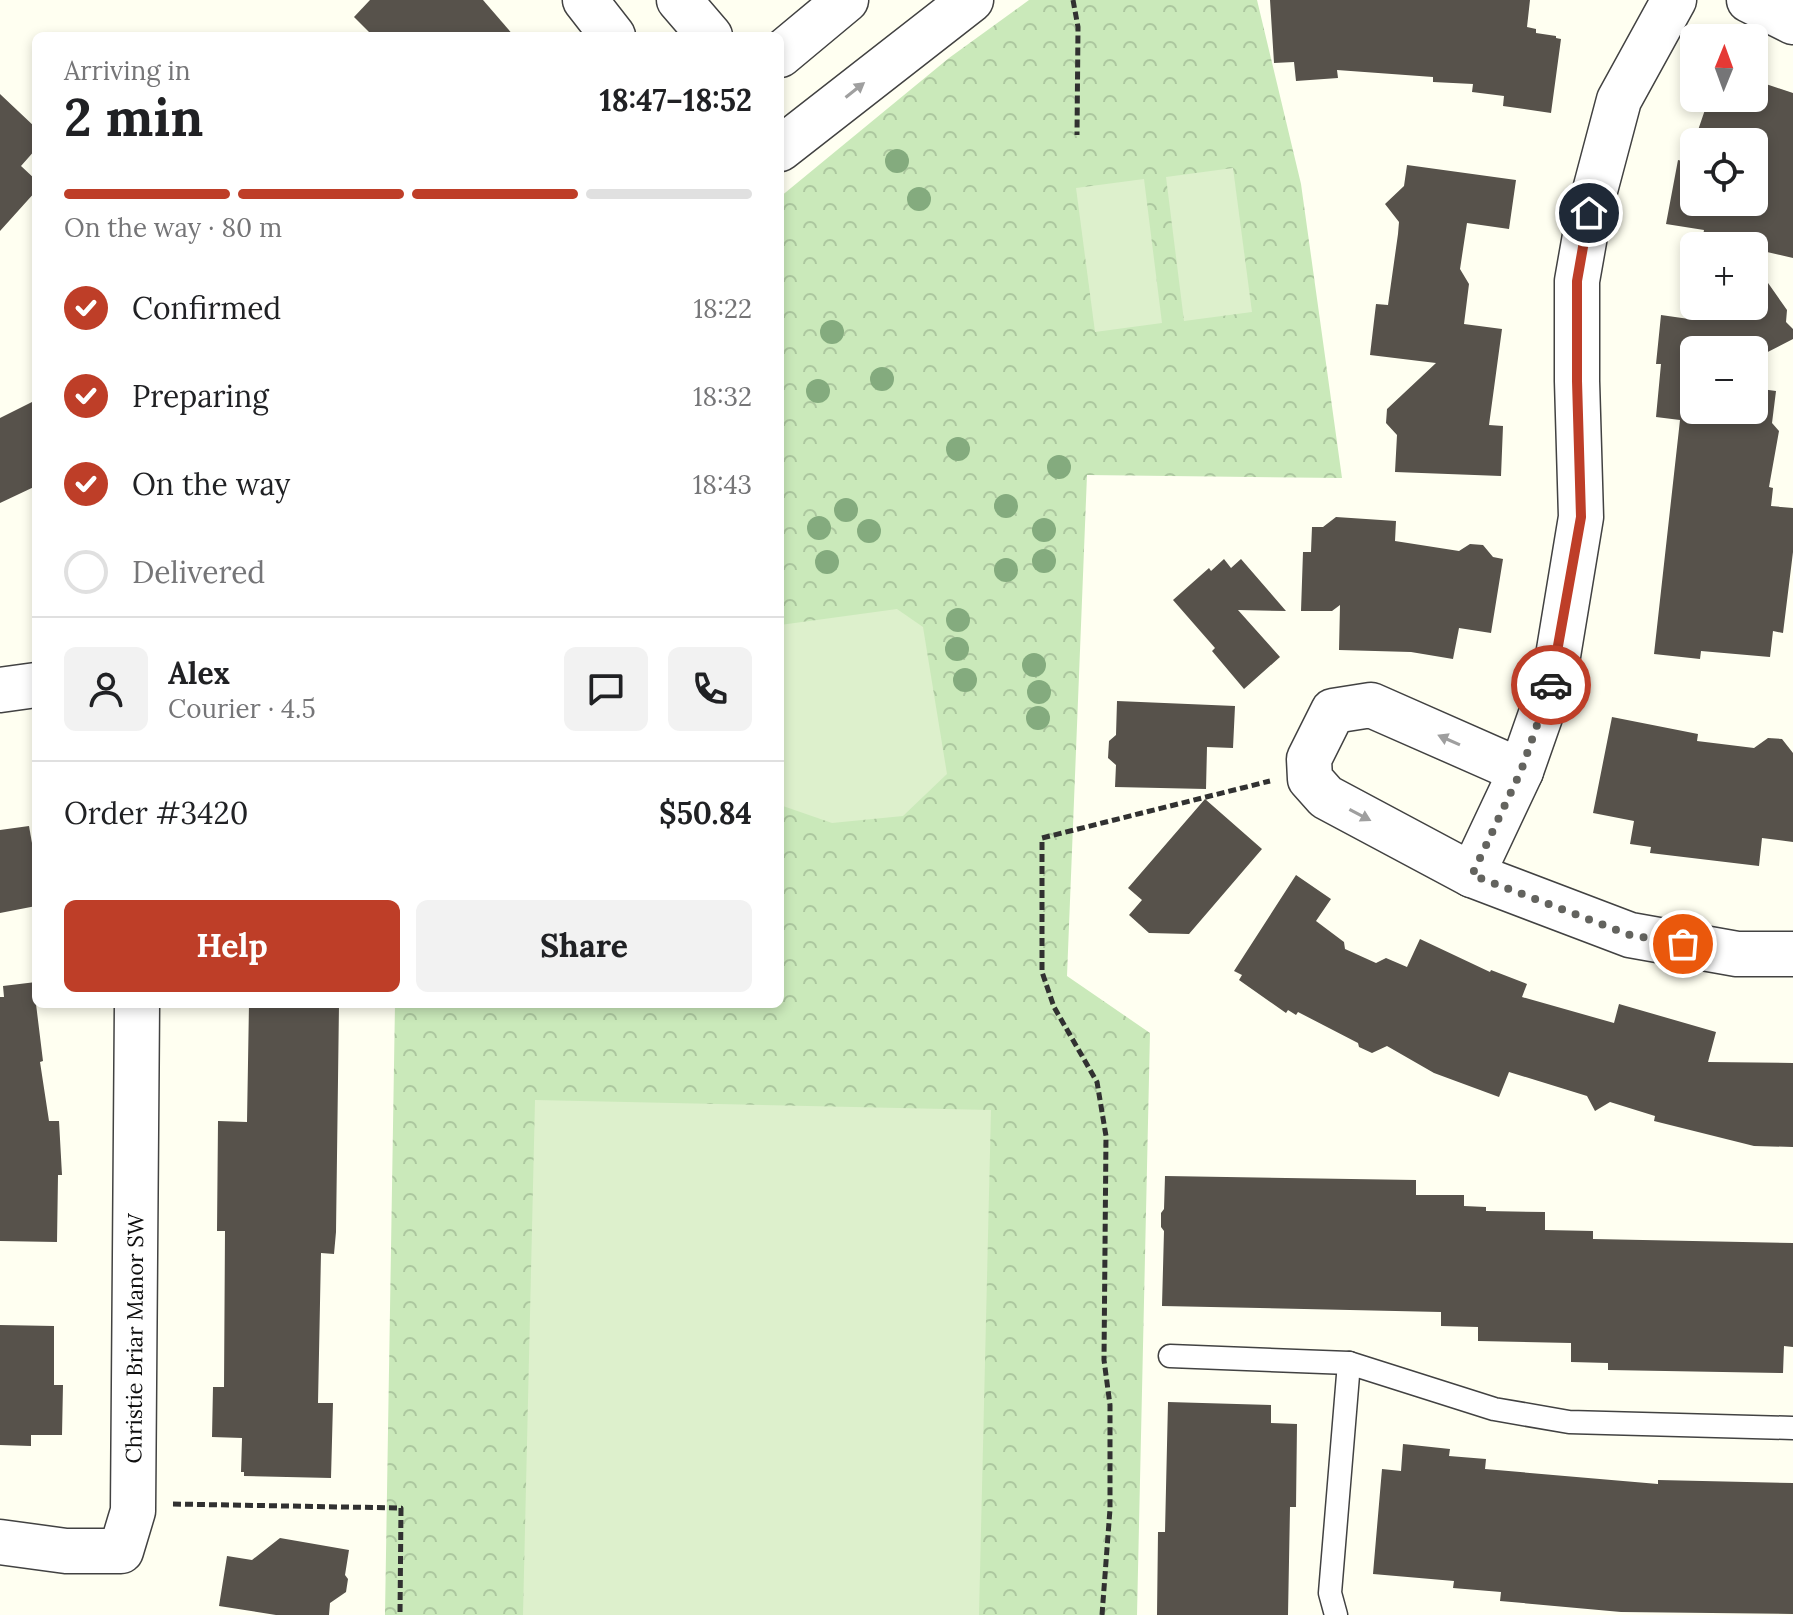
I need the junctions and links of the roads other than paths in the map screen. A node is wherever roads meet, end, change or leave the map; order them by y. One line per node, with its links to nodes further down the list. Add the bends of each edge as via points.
1 (585, 0): 8 (street)
2 (679, 0): 9 (street)
3 (846, 0): 10 (street)
4 (971, 0): 11 (street, one-way to 4)
5 (1674, 0): 14 (street, via 1619,100 1589,213 1577,281 1581,517 1555,674)
6 (1749, 0): 7 (street)
7 (1793, 22)
8 (610, 32)
9 (707, 32)
10 (784, 52)
11 (785, 135)
12 (32, 686): 13 (street)
13 (0, 690)
14 (1521, 771): 15 (street); 15 (street, one-way to 15, via 1371,705 1333,711 1309,759 1310,779 1326,797)
15 (1472, 875): 16 (street, via 1630,935 1737,954)
16 (1793, 954)
17 (137, 1008): 21 (street, Christie Briar Manor SW, via 133,1511 121,1551 66,1551)
18 (1170, 1356): 19 (lane)
19 (1349, 1363): 20 (lane, via 1494,1409 1569,1422); 22 (lane, via 1330,1593)
20 (1793, 1428)
21 (0, 1542)
22 (1336, 1615)

